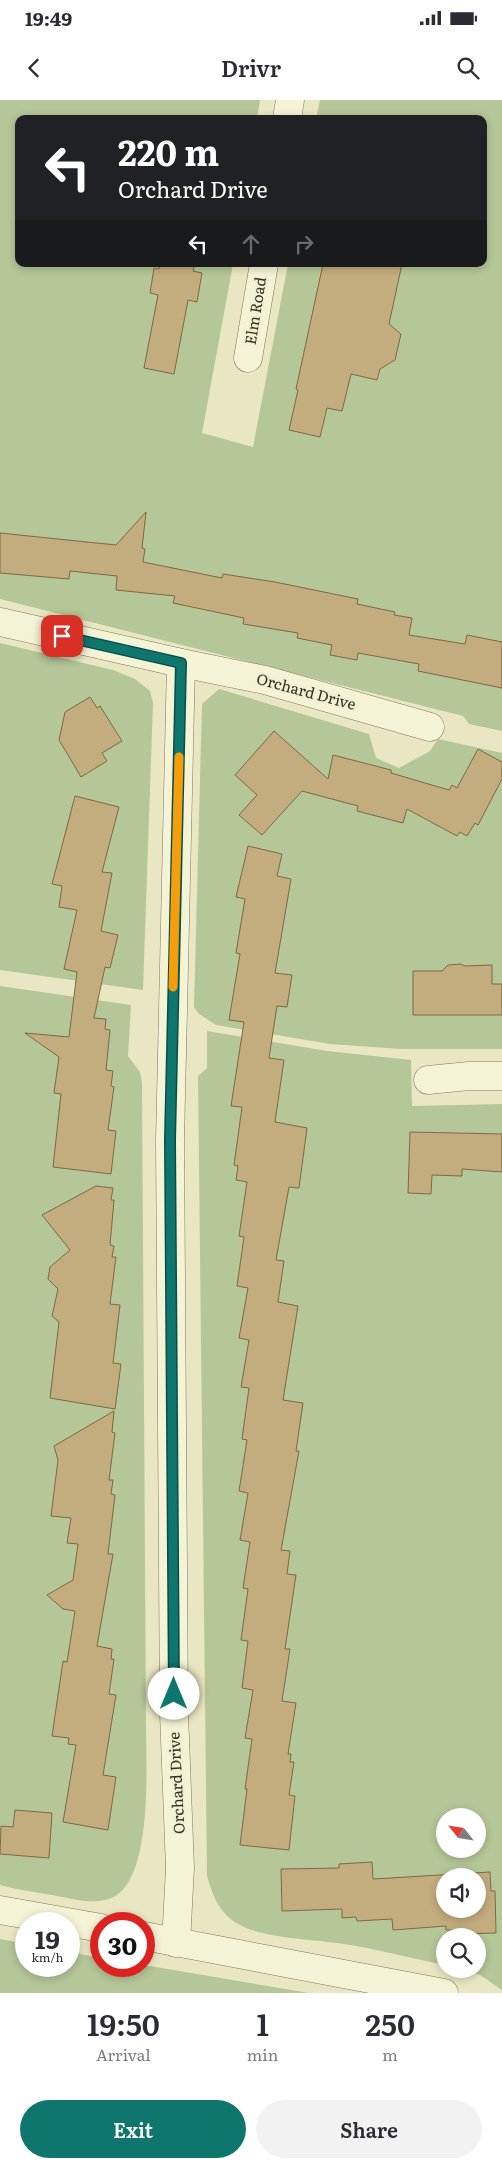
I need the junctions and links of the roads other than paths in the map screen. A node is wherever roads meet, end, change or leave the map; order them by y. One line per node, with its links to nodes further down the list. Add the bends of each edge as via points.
1 (290, 100): 2 (street)
2 (288, 115)
3 (263, 267): 4 (street, Elm Road)
4 (248, 358)
5 (0, 622): 6 (street, Orchard Drive)
6 (181, 663): 7 (street, Orchard Drive, via 265,680 398,728); 13 (street, Orchard Drive, via 170,1140 174,1713 180,1868)
7 (430, 727)
8 (502, 1076): 9 (street)
9 (428, 1080)
10 (0, 1910): 11 (street)
11 (90, 1926)
12 (155, 1938): 13 (street)
13 (176, 1943): 14 (street)
14 (444, 1993)

